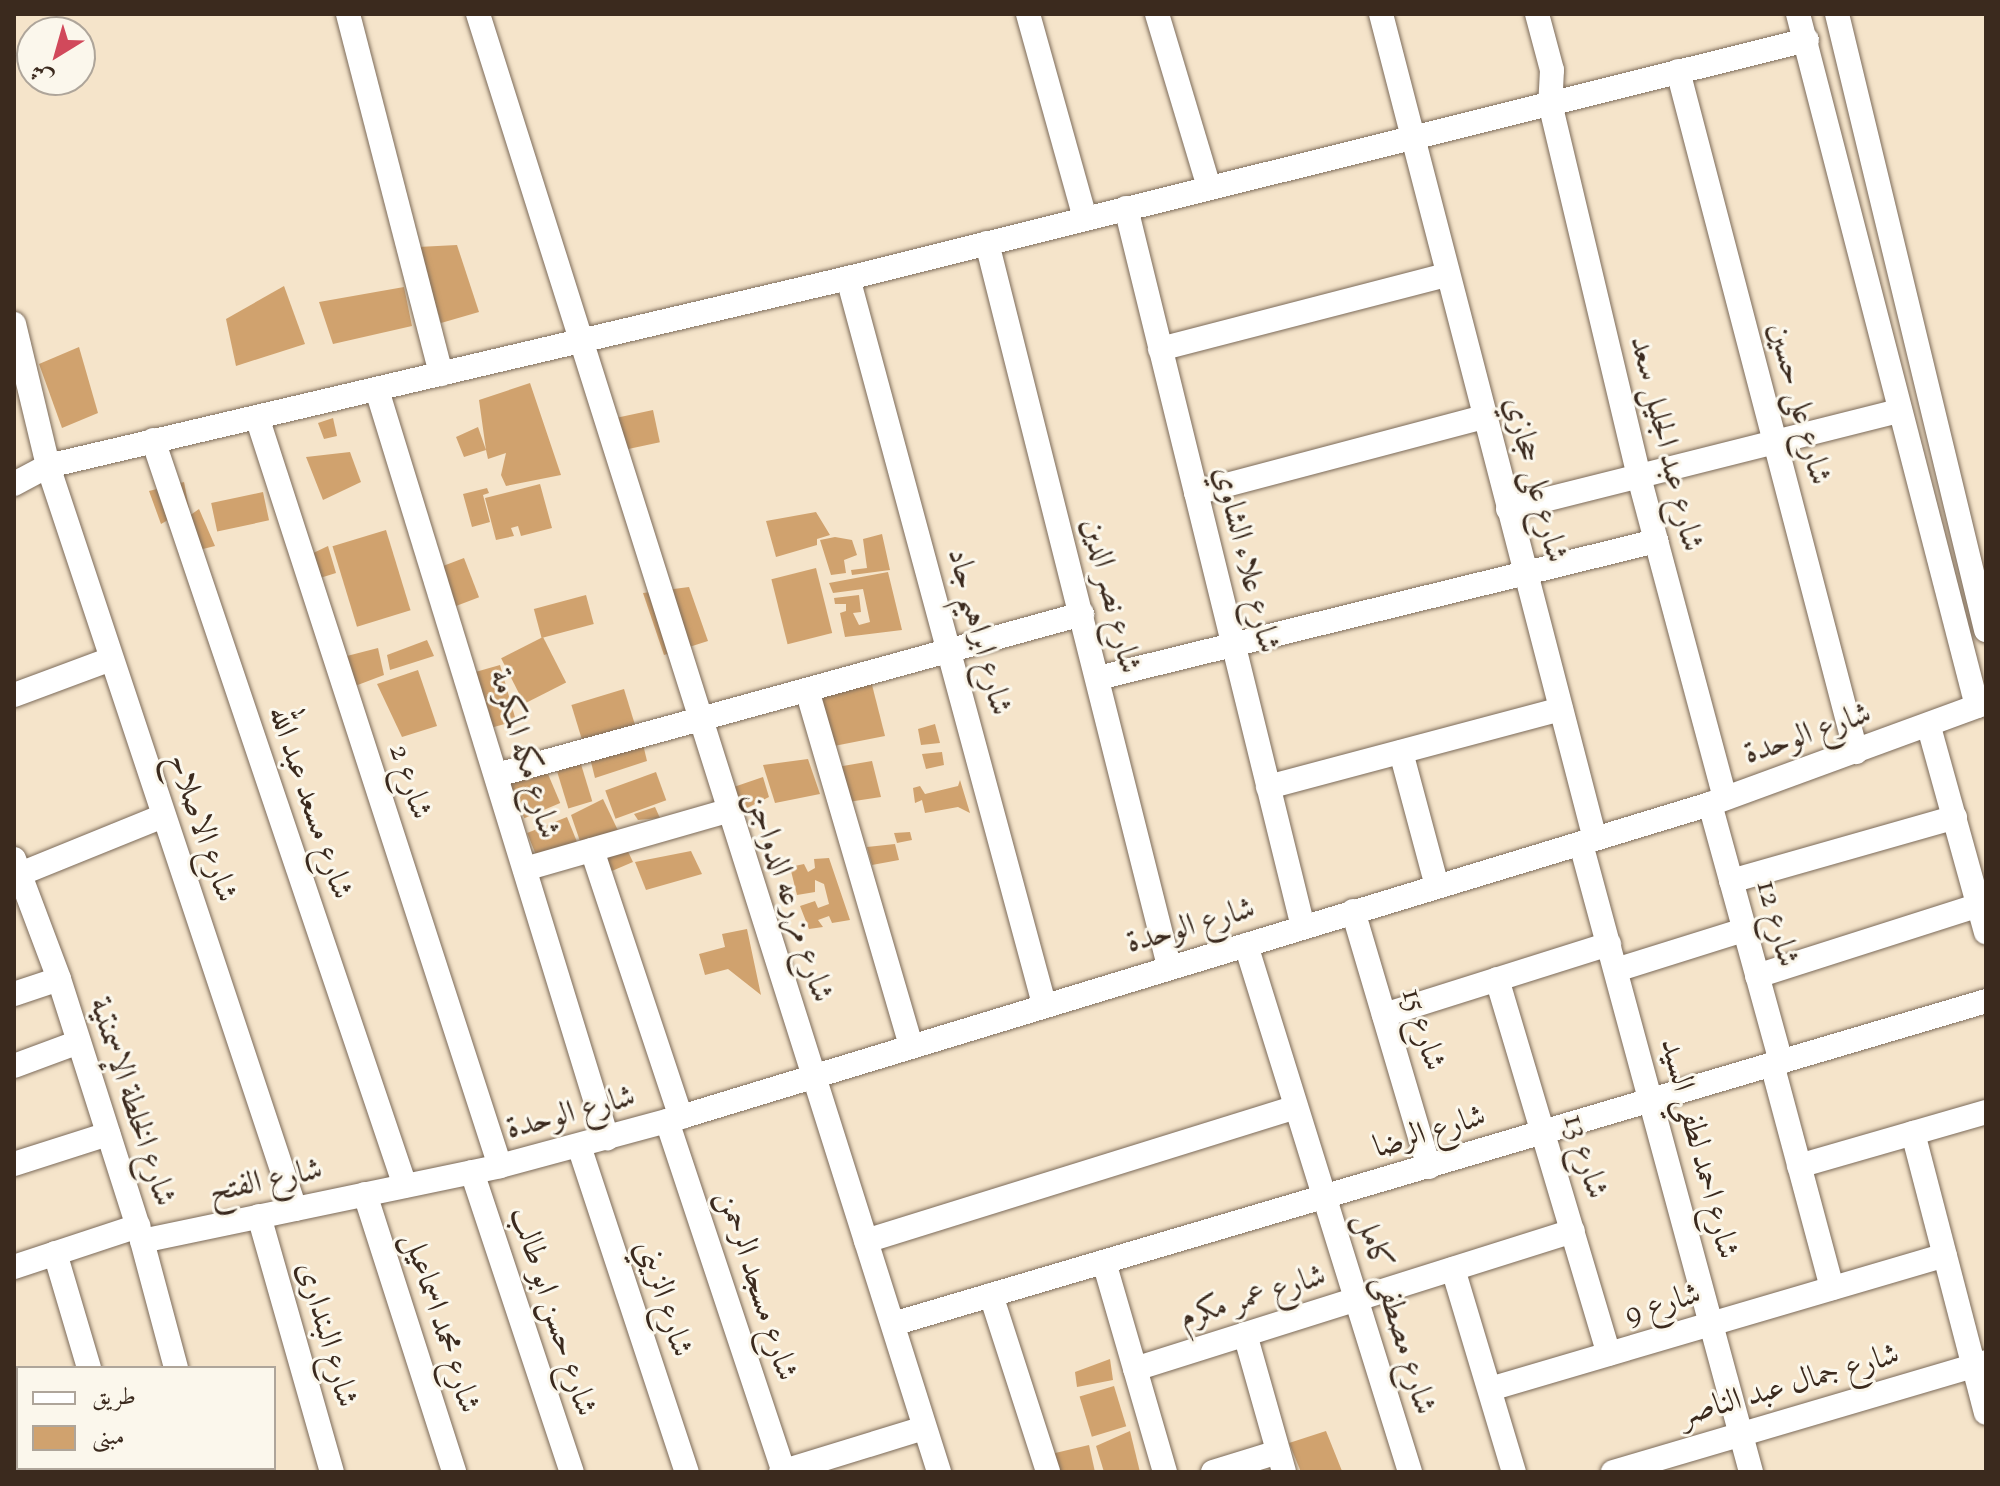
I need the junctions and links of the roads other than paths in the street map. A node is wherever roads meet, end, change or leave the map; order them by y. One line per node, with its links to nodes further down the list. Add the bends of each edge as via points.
1 (348, 14): 22 (street)
2 (478, 14): 20 (street, شارع مزرعه الدواجن)
3 (1028, 14): 15 (street)
4 (1157, 14): 13 (street)
5 (1381, 14): 12 (street, شارع على حجازي)
6 (1537, 14): 11 (street, شارع عبد الجليل سعد, via 1552,70)
7 (1798, 14): 9 (street)
8 (1837, 14): 37 (street)
9 (1807, 40): 10 (street); 24 (street)
10 (1678, 71): 11 (street); 28 (street, شارع على حسين)
11 (1550, 103): 12 (street); 30 (street, شارع عبد الجليل سعد)
12 (1411, 138): 13 (street); 17 (street, شارع على حجازي)
13 (1209, 187): 14 (street)
14 (1126, 208): 15 (street); 21 (street, شارع علاء الشاوي)
15 (1085, 218): 16 (street)
16 (987, 243): 18 (street); 36 (street, شارع نصر الدين)
17 (1447, 275): 21 (street); 26 (street, شارع على حجازي)
18 (848, 278): 20 (street); 39 (street, شارع ابراهيم جاد)
19 (14, 324): 29 (street, شارع الاصلاح)
20 (581, 340): 22 (street); 46 (street, شارع مزرعه الدواجن)
21 (1160, 349): 32 (street, شارع علاء الشاوي)
22 (441, 374): 23 (street)
23 (377, 390): 25 (street); 50 (street, شارع مكه المكرمة)
24 (1898, 411): 28 (street); 44 (street)
25 (257, 417): 27 (street); 93 (street, شارع 2)
26 (1484, 417): 32 (street); 33 (street, شارع على حجازي)
27 (153, 440): 29 (street); 97 (street, شارع مسعد عبد الله)
28 (1776, 444): 30 (street); 49 (street, شارع على حسين)
29 (48, 466): 31 (street); 40 (street, شارع الاصلاح)
30 (1639, 477): 33 (street); 34 (street, شارع عبد الجليل سعد)
31 (14, 484)
32 (1196, 493): 38 (street, شارع علاء الشاوي)
33 (1508, 509): 35 (street, شارع على حجازي)
34 (1656, 541): 35 (street); 52 (street, شارع عبد الجليل سعد)
35 (1525, 573): 38 (street); 45 (street, شارع على حجازي)
36 (1082, 614): 39 (street); 41 (street, شارع نصر الدين)
37 (1986, 630)
38 (1233, 644): 41 (street); 51 (street, شارع علاء الشاوي)
39 (951, 650): 42 (street); 76 (street, شارع ابراهيم جاد)
40 (111, 659): 43 (street); 54 (street, شارع الاصلاح)
41 (1098, 678): 69 (street, شارع نصر الدين)
42 (807, 690): 46 (street); 79 (street)
43 (14, 695)
44 (1982, 704): 47 (street, شارع الوحدة)
45 (1561, 709): 48 (street); 56 (street, شارع على حجازي)
46 (699, 720): 50 (street); 53 (street, شارع مزرعه الدواجن)
47 (1929, 727): 49 (street, شارع الوحدة); 55 (street)
48 (1401, 752): 51 (street); 61 (street)
49 (1856, 752): 52 (street, شارع الوحدة)
50 (497, 775): 59 (street, شارع مكه المكرمة)
51 (1268, 787): 64 (street, شارع علاء الشاوي)
52 (1718, 801): 56 (street, شارع الوحدة); 60 (street, شارع 12)
53 (727, 811): 57 (street); 82 (street, شارع مزرعه الدواجن)
54 (163, 816): 58 (street); 100 (street, شارع الاصلاح)
55 (1955, 817): 60 (street); 62 (street)
56 (1588, 841): 61 (street, شارع الوحدة); 67 (street, شارع احمد لطفي السيد)
57 (592, 850): 59 (street); 86 (street, شارع مسجد الرحمن)
58 (17, 866): 72 (street, شارع الخلطة الإسمنتية)
59 (525, 869): 90 (street, شارع مكه المكرمة)
60 (1731, 881): 65 (street, شارع 12)
61 (1437, 886): 63 (street, شارع الوحدة)
62 (1979, 905): 66 (street); 71 (street)
63 (1353, 911): 64 (street, شارع الوحدة); 77 (street, شارع 15)
64 (1303, 927): 68 (street, شارع الوحدة)
65 (1744, 930): 70 (street); 71 (street, شارع 12)
66 (1986, 932)
67 (1609, 944): 70 (street, شارع احمد لطفي السيد); 73 (street)
68 (1246, 945): 69 (street, شارع الوحدة); 84 (street, شارع مصطفى كامل)
69 (1169, 966): 76 (street, شارع الوحدة)
70 (1616, 970): 83 (street, شارع احمد لطفي السيد)
71 (1757, 976): 80 (street, شارع 12)
72 (59, 979): 74 (street); 78 (street, شارع الخلطة الإسمنتية)
73 (1497, 979): 77 (street); 87 (street, شارع 13)
74 (14, 994)
75 (1986, 1001): 80 (street, شارع الرضا)
76 (1044, 1004): 79 (street, شارع الوحدة)
77 (1384, 1015): 95 (street, شارع 15)
78 (79, 1042): 81 (street); 89 (street, شارع الخلطة الإسمنتية)
79 (911, 1045): 82 (street, شارع الوحدة)
80 (1776, 1063): 83 (street, شارع الرضا); 94 (street, شارع 12)
81 (14, 1066)
82 (811, 1076): 86 (street, شارع الوحدة); 104 (street, شارع مزرعه الدواجن)
83 (1653, 1100): 87 (street, شارع الرضا); 114 (street, شارع احمد لطفي السيد)
84 (1296, 1107): 99 (street, شارع مصطفى كامل); 104 (street)
85 (1986, 1112): 88 (street)
86 (674, 1119): 90 (street, شارع الوحدة); 130 (street, شارع مسجد الرحمن)
87 (1544, 1132): 95 (street, شارع الرضا); 102 (street, شارع 13)
88 (1913, 1133): 94 (street); 106 (street)
89 (108, 1134): 92 (street); 103 (street, شارع الخلطة الإسمنتية)
90 (607, 1138): 91 (street, شارع الوحدة)
91 (579, 1146): 93 (street, شارع الوحدة); 129 (street, شارع الزيني)
92 (14, 1164)
93 (500, 1166): 96 (street, شارع الوحدة)
94 (1799, 1166): 110 (street, شارع 12)
95 (1429, 1167): 99 (street, شارع الرضا)
96 (472, 1172): 97 (street, شارع الوحدة); 128 (street, شارع حسن ابو طالب)
97 (405, 1186): 98 (street, شارع الفتح)
98 (365, 1194): 100 (street, شارع الفتح); 127 (street, شارع محمد اسماعيل)
99 (1325, 1197): 107 (street, شارع الرضا); 112 (street, شارع مصطفى كامل)
100 (295, 1209): 101 (street, شارع الفتح)
101 (259, 1216): 103 (street, شارع الفتح); 126 (street, شارع البندارى)
102 (1573, 1231): 109 (street, شارع عمر مكرم); 116 (street, شارع 13)
103 (140, 1234): 105 (street, شارع الفتح); 119 (street, شارع الخلطة الإسمنتية)
104 (866, 1241): 113 (street, شارع مزرعه الدواجن)
105 (55, 1253): 108 (street, شارع الفتح); 118 (street)
106 (1945, 1255): 110 (street, شارع 9); 117 (street)
107 (1104, 1262): 111 (street, شارع الرضا); 120 (street)
108 (14, 1267)
109 (1453, 1269): 112 (street, شارع عمر مكرم); 121 (street)
110 (1832, 1288): 114 (street, شارع 9)
111 (991, 1295): 113 (street, شارع الرضا); 132 (street)
112 (1357, 1299): 115 (street, شارع عمر مكرم); 135 (street, شارع مصطفى كامل)
113 (893, 1324): 123 (street, شارع مزرعه الدواجن)
114 (1712, 1324): 116 (street, شارع 9); 124 (street, شارع احمد لطفي السيد)
115 (1245, 1334): 120 (street, شارع عمر مكرم); 125 (street)
116 (1609, 1354): 121 (street, شارع 9)
117 (1980, 1364): 122 (street); 124 (street, شارع جمال عبد الناصر)
118 (88, 1366)
119 (175, 1366)
120 (1135, 1369): 133 (street)
121 (1490, 1389): 136 (street)
122 (1986, 1413)
123 (924, 1428): 130 (street); 131 (street, شارع مزرعه الدواجن)
124 (1740, 1434): 137 (street, شارع جمال عبد الناصر); 138 (street, شارع احمد لطفي السيد)
125 (1281, 1462): 134 (street)
126 (332, 1472)
127 (454, 1472)
128 (572, 1472)
129 (687, 1472)
130 (783, 1472)
131 (939, 1472)
132 (1048, 1472)
133 (1165, 1472)
134 (1213, 1472)
135 (1410, 1472)
136 (1514, 1472)
137 (1613, 1472)
138 (1751, 1472)

